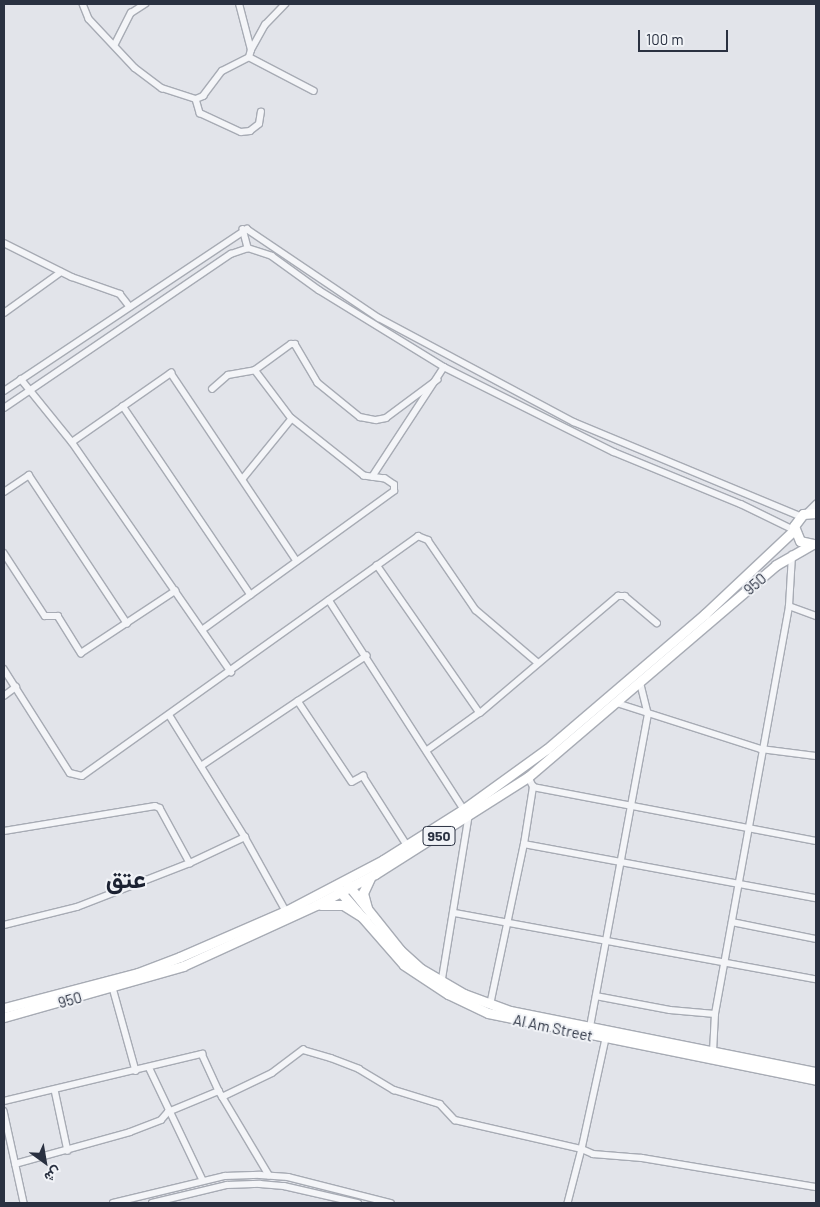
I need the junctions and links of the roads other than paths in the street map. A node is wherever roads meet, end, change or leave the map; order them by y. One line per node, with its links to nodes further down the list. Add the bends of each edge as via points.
1 (83, 4): 5 (street, via 89,19)
2 (145, 4): 5 (street, via 131,13)
3 (239, 4): 6 (street)
4 (285, 4): 6 (street, via 265,25)
5 (115, 44): 9 (street, via 135,68 162,88)
6 (251, 50): 7 (street)
7 (249, 57): 8 (street); 9 (street, via 222,71 203,96)
8 (314, 91)
9 (196, 99): 10 (street, via 200,113 241,132 250,131 259,124)
10 (261, 112)
11 (242, 230): 13 (street); 15 (street); 20 (street, via 256,234 379,318)
12 (4, 243): 14 (street)
13 (248, 248): 16 (street, via 232,254); 22 (street, via 272,256 319,290)
14 (61, 272): 17 (street, via 120,294); 18 (street)
15 (162, 285): 16 (street); 17 (street)
16 (170, 296): 21 (street)
17 (130, 307): 19 (street)
18 (4, 313)
19 (74, 346): 21 (street); 25 (street)
20 (442, 352): 22 (street); 37 (street, via 574,422)
21 (81, 356): 28 (street)
22 (436, 362): 23 (street)
23 (444, 367): 26 (street); 38 (street, via 614,452 741,504)
24 (255, 370): 26 (street, via 280,350 295,344 318,383 360,417 376,420 386,418); 27 (street, via 228,375); 32 (street)
25 (21, 379): 28 (street); 29 (street)
26 (437, 380): 34 (street)
27 (212, 389)
28 (31, 390): 31 (street); 33 (street)
29 (4, 391)
30 (123, 406): 33 (street); 35 (street, via 171,373); 45 (street)
31 (4, 408)
32 (292, 419): 34 (street, via 364,476); 35 (street)
33 (72, 442): 44 (street)
34 (372, 477): 42 (street, via 389,482 394,491)
35 (244, 478): 42 (street)
36 (4, 492): 49 (street, via 29,475)
37 (812, 512): 38 (main road)
38 (794, 530): 39 (main road, via 800,541); 59 (main road, 950)
39 (814, 544): 41 (main road, 950 / 950)
40 (4, 553): 49 (street, via 45,616 58,616 81,653)
41 (792, 555): 47 (street); 56 (main road, 950 / 950)
42 (297, 561): 45 (street)
43 (377, 565): 46 (street); 53 (street, via 418,536 425,537 476,610); 61 (street)
44 (175, 591): 49 (street); 51 (street)
45 (251, 595): 51 (street)
46 (329, 600): 52 (street); 55 (street)
47 (789, 606): 48 (street); 64 (street)
48 (816, 616)
49 (127, 623)
50 (657, 623): 53 (street, via 625,596 618,596)
51 (202, 630): 55 (street)
52 (366, 656): 60 (street); 65 (street)
53 (537, 662): 61 (street)
54 (4, 669): 57 (street)
55 (231, 672): 63 (street)
56 (640, 683): 59 (main road, 950 / 950); 62 (street)
57 (16, 687): 58 (street); 63 (street, via 70,773 78,777)
58 (4, 696)
59 (614, 700): 62 (street); 68 (main road, 950 / 950); 71 (main road, 950)
60 (298, 701): 67 (street); 77 (street, via 352,782 363,776)
61 (480, 713): 65 (street)
62 (648, 715): 64 (street); 70 (street)
63 (170, 716): 67 (street)
64 (761, 749): 66 (street); 72 (street)
65 (427, 751): 71 (street)
66 (816, 756)
67 (201, 766): 74 (street)
68 (528, 778): 69 (street); 71 (main road, 950 / 950)
69 (533, 787): 70 (street); 76 (street)
70 (632, 805): 72 (street); 78 (street)
71 (467, 813): 77 (main road, 950); 80 (main road, 950 / 950); 88 (street)
72 (748, 830): 75 (street); 81 (street)
73 (4, 831): 79 (street, via 155,806 160,808)
74 (245, 837): 79 (street); 87 (street)
75 (816, 841)
76 (524, 844): 78 (street); 91 (street)
77 (407, 845): 82 (main road, 950)
78 (621, 862): 81 (street); 94 (street)
79 (190, 863): 92 (street, via 78,907)
80 (376, 874): 82 (main road, 950 / 950); 86 (main road, via 365,886)
81 (739, 883): 84 (street); 90 (street)
82 (348, 885): 83 (main road, 950 / 950); 86 (main road, Al Am Street)
83 (339, 890): 85 (main road, 950 / 950); 87 (main road, 950); 89 (main road, Al Am Street)
84 (816, 898)
85 (316, 905): 89 (main road, via 343,905); 98 (main road, 950 / 950, via 183,966)
86 (367, 908): 97 (main road, Al Am Street, via 400,950)
87 (286, 911): 101 (main road, 950, via 138,972)
88 (455, 913): 91 (street); 97 (street)
89 (365, 919): 104 (main road, Al Am Street, via 404,965 464,1003 488,1013)
90 (732, 922): 93 (street); 95 (street)
91 (507, 924): 94 (street); 100 (street)
92 (4, 925)
93 (816, 939)
94 (606, 941): 95 (street); 99 (street)
95 (726, 962): 96 (street); 102 (street)
96 (816, 979)
97 (442, 982): 100 (main road, Al Am Street)
98 (113, 988): 101 (main road, 950 / 950); 107 (street)
99 (596, 996): 102 (street, via 670,1010); 103 (street)
100 (490, 1004): 103 (main road, Al Am Street)
101 (5, 1010)
102 (715, 1014): 105 (street)
103 (590, 1027): 105 (main road, Al Am Street)
104 (606, 1039): 109 (main road, Al Am Street); 115 (street)
105 (713, 1052): 108 (main road, Al Am Street)
106 (150, 1067): 107 (street); 111 (street, via 202,1054); 114 (street)
107 (136, 1071): 110 (street)
108 (816, 1072)
109 (816, 1080)
110 (54, 1090): 112 (street); 116 (street)
111 (220, 1094): 114 (street); 115 (street, via 272,1072 303,1050 340,1061 394,1090 440,1104 455,1120); 118 (street)
112 (4, 1101)
113 (4, 1111): 117 (street)
114 (168, 1112): 116 (street, via 161,1120); 119 (street)
115 (582, 1149): 120 (street, via 593,1154 642,1158); 126 (street)
116 (68, 1151): 117 (street)
117 (15, 1164): 121 (street)
118 (270, 1176): 119 (street, via 225,1176); 125 (street, via 288,1177)
119 (203, 1180): 122 (street)
120 (816, 1187)
121 (24, 1203)
122 (114, 1203)
123 (152, 1203): 124 (street, via 227,1185 260,1184 284,1186)
124 (358, 1203)
125 (392, 1203)
126 (568, 1203)

